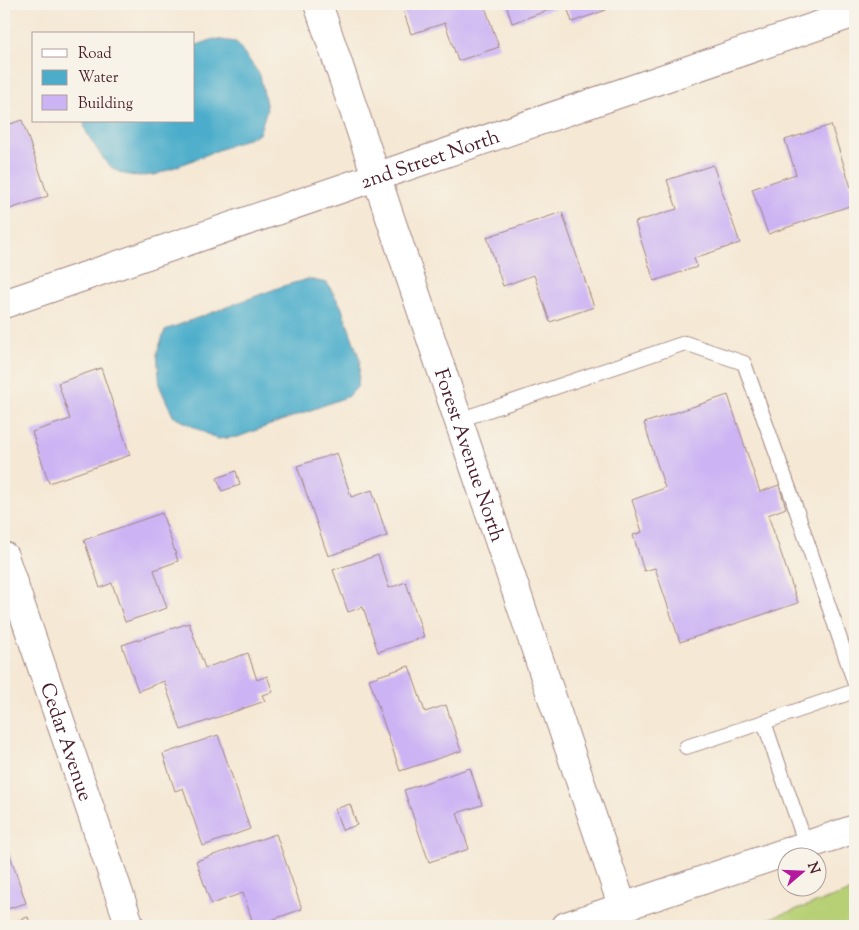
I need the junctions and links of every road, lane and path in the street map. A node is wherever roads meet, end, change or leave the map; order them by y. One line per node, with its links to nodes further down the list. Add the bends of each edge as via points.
1 (318, 4): 3 (street, Forest Avenue North)
2 (855, 13): 3 (street, 2nd Street North)
3 (376, 175): 4 (street, 2nd Street North); 5 (street, Forest Avenue North)
4 (4, 304)
5 (458, 420): 7 (lane, via 685,343 744,363 792,494); 13 (street, Forest Avenue North)
6 (4, 556): 14 (street, Cedar Avenue)
7 (855, 684)
8 (855, 691): 9 (lane)
9 (764, 722): 10 (lane); 12 (lane)
10 (686, 747)
11 (855, 829): 12 (street)
12 (806, 845): 13 (street)
13 (623, 908): 15 (street)
14 (130, 926)
15 (566, 926)

